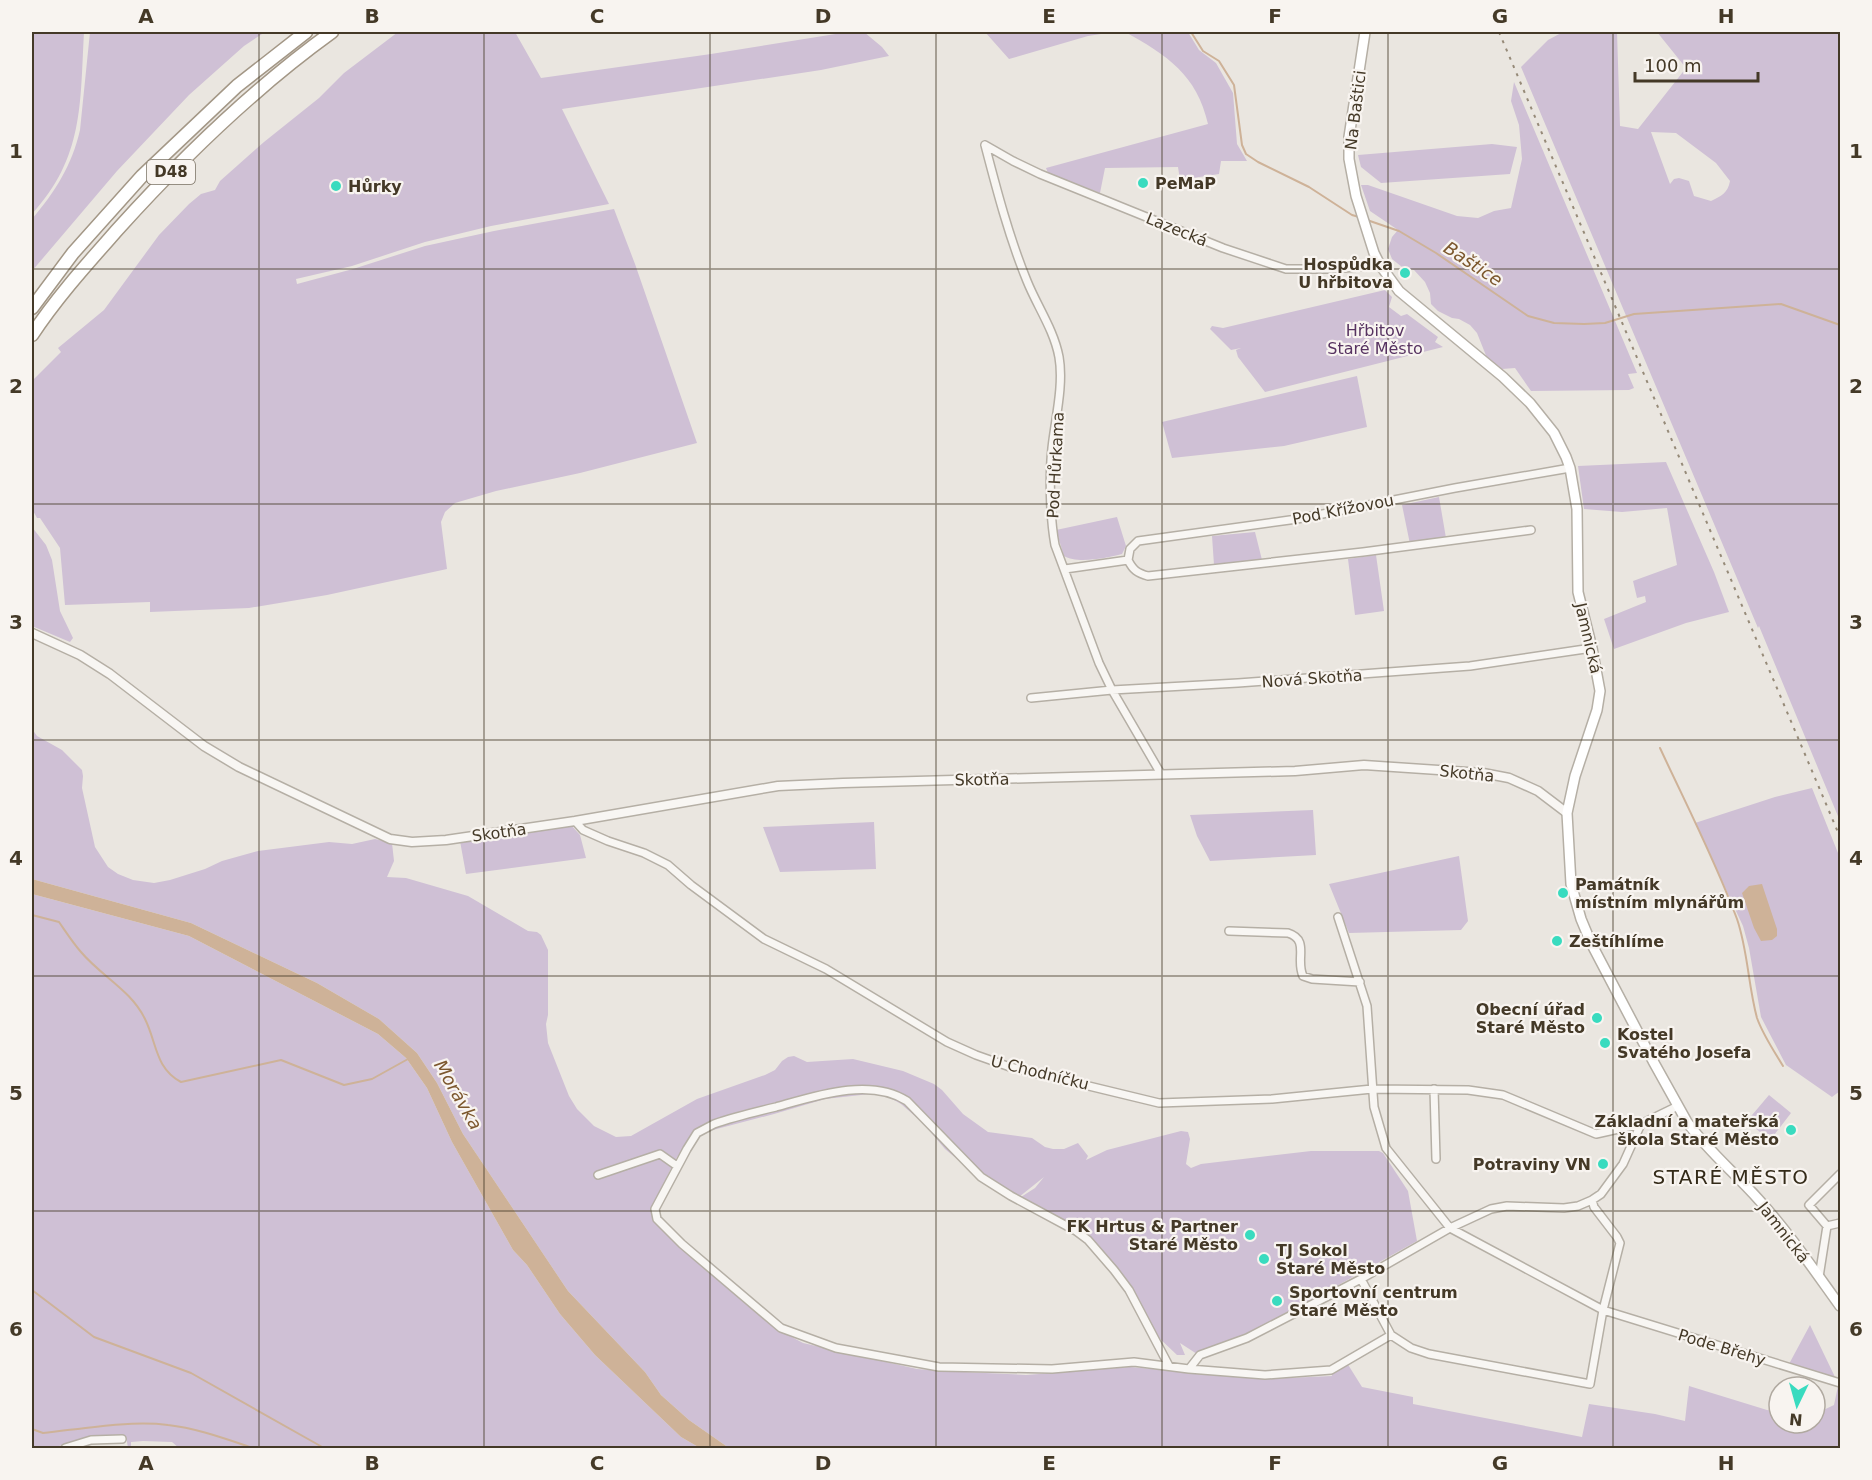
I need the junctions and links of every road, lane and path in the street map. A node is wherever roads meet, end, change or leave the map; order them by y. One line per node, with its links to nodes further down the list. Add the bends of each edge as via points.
1 (306, 32): 7 (highway, D48, via 237,86 142,176 73,253)
2 (332, 32): 8 (highway, D48, via 223,121 176,167 87,264)
3 (1365, 32): 5 (main road, Na Baštici, via 1349,137 1349,159)
4 (985, 145): 6 (street, Lazecká, via 1040,174 1223,248 1286,269); 12 (street, Pod Hůrkama, via 1013,242 1060,359 1052,452 1052,527)
5 (1364, 223): 6 (main road, Jamnická)
6 (1380, 265): 9 (main road, Jamnická, via 1406,298 1530,403 1554,433)
7 (32, 308)
8 (32, 335)
9 (1570, 468): 11 (street, Pod Křížovou, via 1297,519 1138,541 1130,549); 14 (main road, Jamnická, via 1577,508 1578,592)
10 (1531, 530): 11 (street, via 1148,576 1138,574)
11 (1128, 560): 12 (street)
12 (1065, 569): 15 (street, Pod Hůrkama)
13 (32, 633): 19 (street, Skotňa, via 110,674 222,757 390,839 447,840)
14 (1592, 648): 15 (street, Nová Skotňa, via 1470,666); 18 (main road, Jamnická, via 1599,698)
15 (1112, 690): 16 (street, Nová Skotňa); 17 (street, Pod Hůrkama)
16 (1030, 698)
17 (1161, 774): 18 (street, Skotňa, via 1364,765 1483,773 1509,778 1538,791); 19 (street, Skotňa, via 778,786)
18 (1567, 813): 25 (main road, Jamnická, via 1571,884 1581,919)
19 (575, 821): 23 (street, U Chodníčku, via 583,830 668,866 764,939 826,969 947,1042 1010,1067 1159,1103 1272,1100)
20 (1338, 917): 22 (street)
21 (1229, 931): 22 (street, via 1297,936 1303,976 1312,980)
22 (1360, 982): 23 (street, via 1368,1015)
23 (1372, 1089): 24 (street, U Chodníčku); 34 (street, via 1386,1148)
24 (1434, 1089): 26 (street, U Chodníčku, via 1503,1095 1596,1134); 27 (street)
25 (1678, 1106): 26 (street); 35 (main road, Jamnická, via 1698,1136 1760,1200)
26 (1641, 1124): 31 (street, via 1623,1164)
27 (1436, 1159)
28 (677, 1166): 30 (street, via 660,1154); 40 (street, via 655,1209 657,1219 787,1332 836,1348 939,1367 1053,1369 1134,1362); 40 (street, via 697,1133 722,1121 837,1091 897,1095 981,1177 1088,1240 1129,1290)
29 (1840, 1174): 33 (street, via 1809,1204)
30 (598, 1175)
31 (1592, 1200): 34 (street, via 1564,1208 1491,1209); 38 (street, via 1620,1243)
32 (1840, 1223): 33 (street)
33 (1827, 1226): 35 (street)
34 (1450, 1228): 36 (street); 38 (street, Pode Břehy)
35 (1819, 1277): 37 (main road, Jamnická)
36 (1361, 1279): 39 (street); 41 (street, via 1247,1338 1200,1355)
37 (1840, 1306)
38 (1603, 1310): 39 (street, via 1590,1384 1429,1354); 42 (street, Pode Břehy)
39 (1391, 1335): 41 (street, via 1331,1370 1265,1375)
40 (1169, 1366): 41 (street)
41 (1189, 1369)
42 (1840, 1383)
43 (122, 1439): 44 (street, via 91,1440)
44 (65, 1449)

